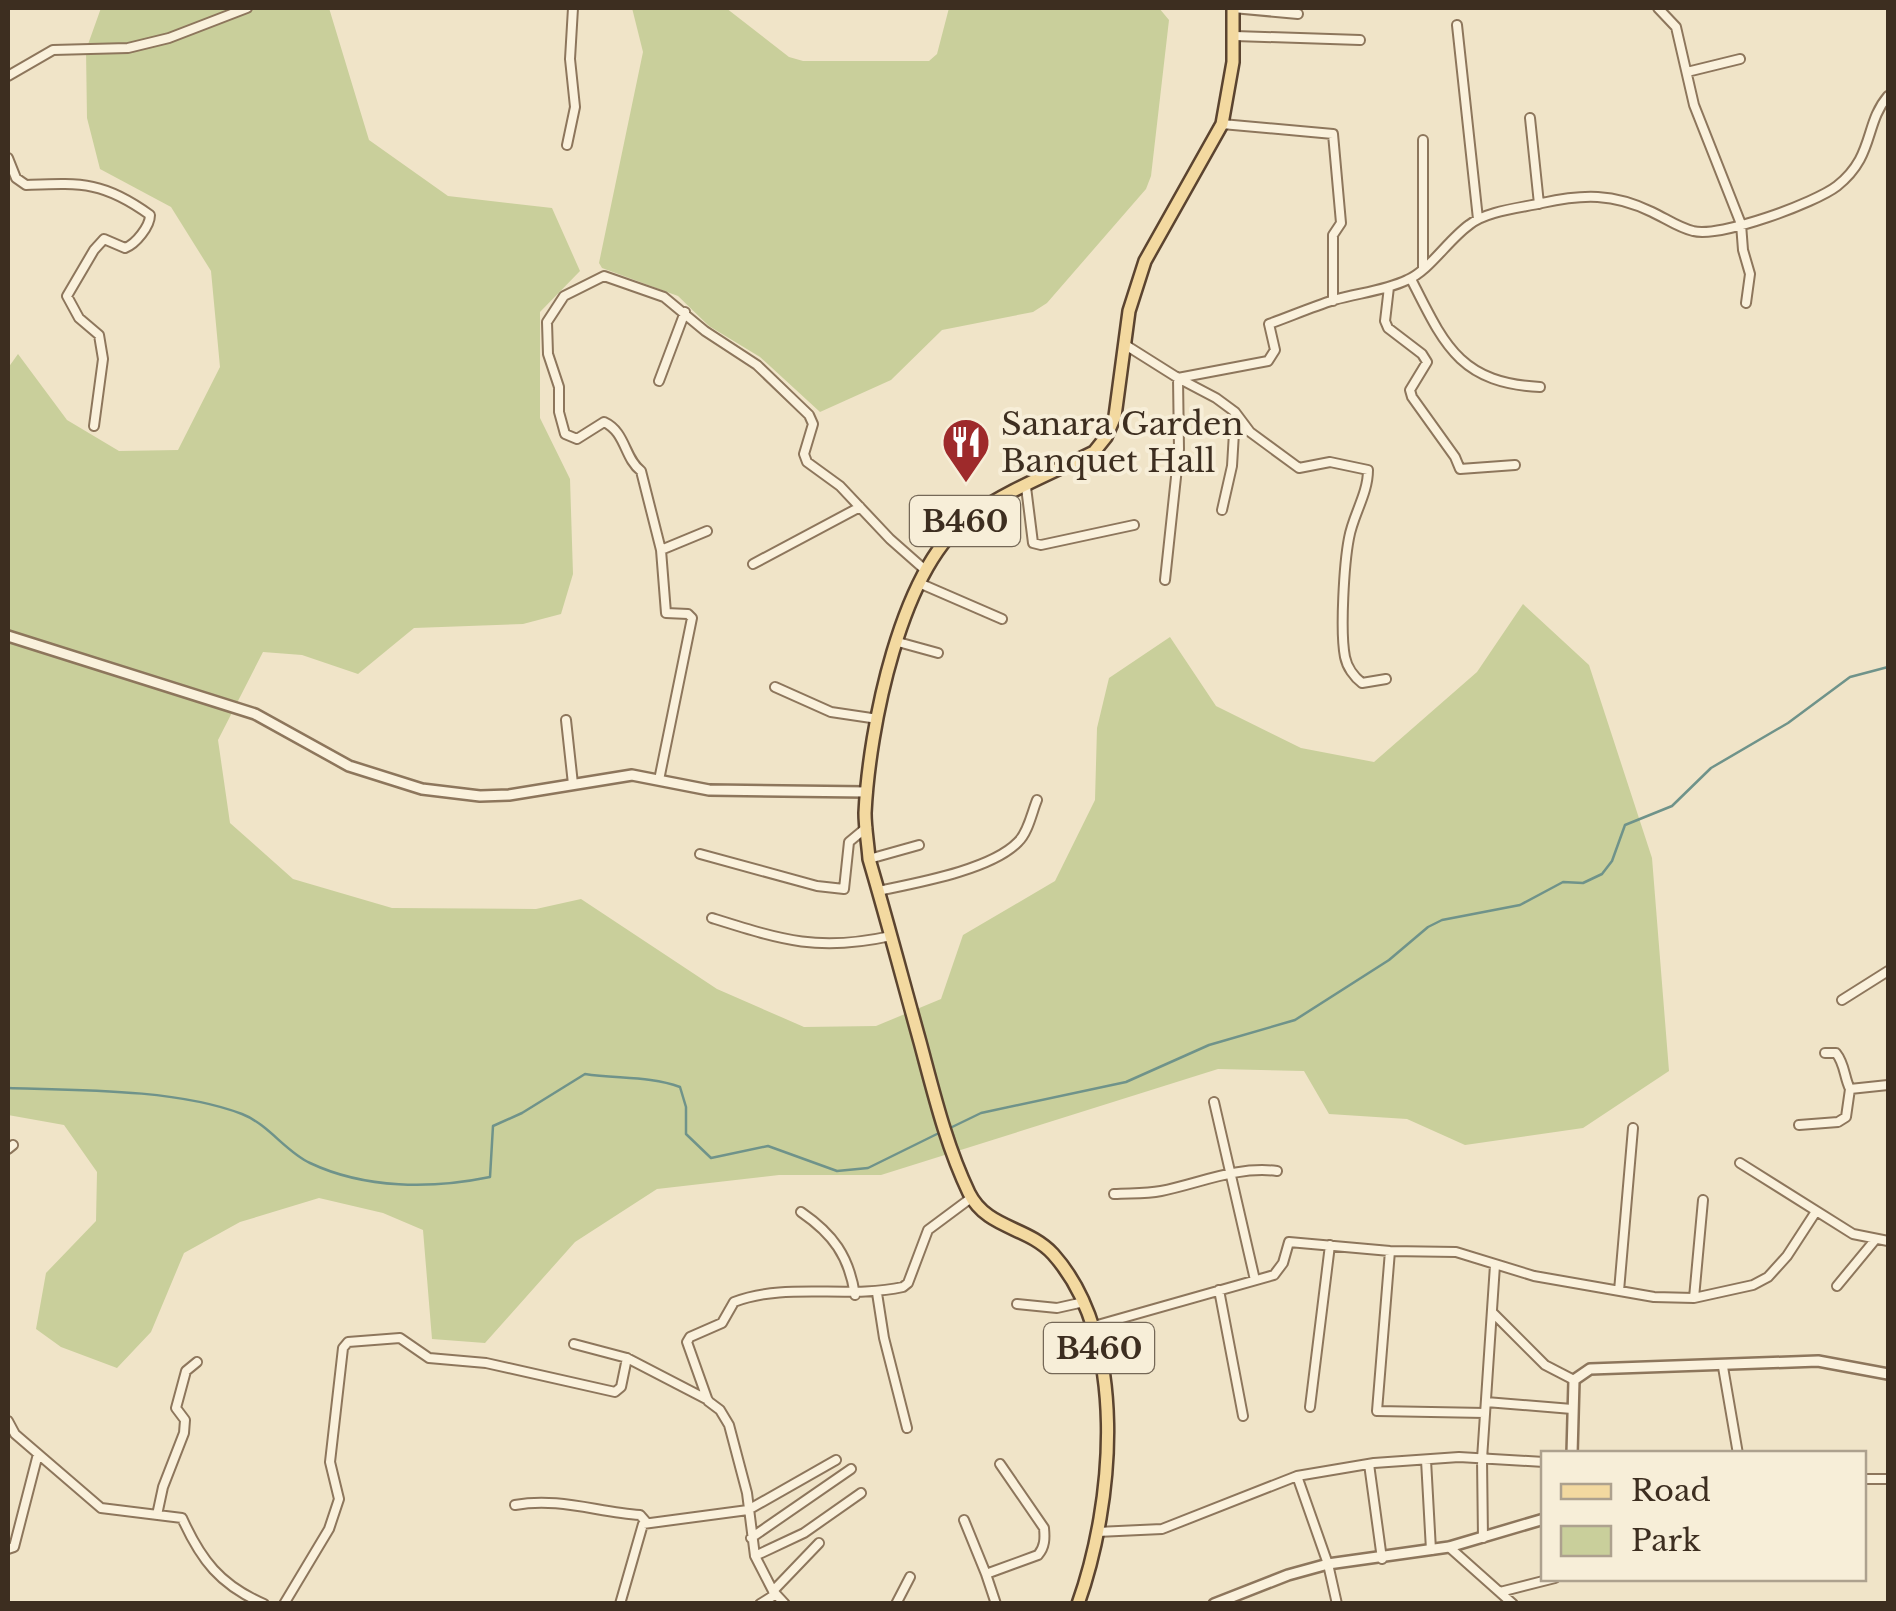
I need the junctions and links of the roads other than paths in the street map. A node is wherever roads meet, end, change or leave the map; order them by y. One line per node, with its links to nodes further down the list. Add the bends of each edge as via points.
1 (247, 8): 11 (street, via 128,48 53,50)
2 (573, 8): 16 (street, via 575,106)
3 (1233, 8): 5 (street); 7 (main road, B460)
4 (1658, 8): 10 (street, via 1676,27)
5 (1298, 14)
6 (1457, 25): 19 (street)
7 (1234, 36): 8 (street); 14 (main road, B460)
8 (1360, 40)
9 (1740, 58): 10 (street)
10 (1687, 72): 20 (street)
11 (8, 76)
12 (1888, 96): 20 (street, via 1865,153 1836,186 1811,202)
13 (1530, 118): 18 (street)
14 (1222, 124): 24 (street, via 1333,134 1341,223 1333,235); 27 (main road, B460, via 1145,260)
15 (1423, 140): 21 (street)
16 (567, 146)
17 (8, 158): 32 (street, via 26,186 98,187 150,215 131,246 104,239 67,296 99,335 103,360)
18 (1539, 204): 19 (street); 20 (street, via 1606,196 1694,231)
19 (1478, 219): 21 (street)
20 (1740, 224): 25 (street, via 1750,274)
21 (1423, 269): 22 (street)
22 (1412, 279): 23 (street); 30 (street, via 1441,337 1464,362 1492,380)
23 (1388, 287): 24 (street); 33 (street, via 1388,328 1427,362 1412,397 1460,469)
24 (1333, 300): 28 (street, via 1270,324 1275,350 1268,361)
25 (1746, 303)
26 (685, 312): 29 (street); 35 (street, via 757,364 809,415 807,462); 39 (street, via 664,297 604,276 564,296 547,322 564,434 577,439 604,422 613,426 641,472)
27 (1124, 344): 28 (street); 34 (main road, B460, via 1106,437 1094,452)
28 (1178, 378): 31 (street); 42 (street, via 1179,449)
29 (658, 380)
30 (1540, 387)
31 (1234, 412): 36 (street); 48 (street, via 1299,468 1330,462 1368,470 1349,536 1345,658 1362,683)
32 (94, 426)
33 (1516, 466)
34 (1026, 487): 37 (street, via 1033,542); 41 (main road, B460, via 970,517)
35 (860, 507): 40 (street); 41 (street)
36 (1222, 510)
37 (1134, 525)
38 (707, 532): 39 (street)
39 (661, 550): 52 (street, via 666,613 692,618)
40 (752, 564)
41 (924, 568): 43 (main road, B460)
42 (1165, 580)
43 (918, 582): 44 (street); 46 (main road, B460)
44 (1002, 619)
45 (8, 636): 53 (street, via 255,714 349,766 422,789 480,796)
46 (898, 642): 47 (street); 50 (main road, B460)
47 (938, 653)
48 (1386, 678)
49 (775, 687): 50 (street, via 830,712)
50 (878, 719): 54 (main road, B460)
51 (566, 720): 53 (street)
52 (658, 780): 53 (street, via 632,775); 54 (street, via 709,790)
53 (574, 784)
54 (867, 792): 56 (main road, B460)
55 (1037, 800): 60 (street, via 1014,846 973,867)
56 (867, 827): 58 (street, via 850,842 844,889); 59 (main road, B460)
57 (918, 845): 59 (street)
58 (700, 854)
59 (869, 859): 60 (main road, B460)
60 (878, 891): 62 (main road, B460)
61 (712, 918): 62 (street, via 800,943 852,945)
62 (891, 936): 75 (main road, B460, via 949,1150)
63 (1888, 972): 64 (street)
64 (1842, 1000)
65 (1825, 1053): 67 (street, via 1842,1061)
66 (1888, 1085): 67 (street)
67 (1850, 1089): 69 (street, via 1846,1117)
68 (1214, 1102): 73 (street)
69 (1799, 1125)
70 (1633, 1128): 87 (street)
71 (1740, 1163): 78 (street)
72 (1277, 1171): 73 (street)
73 (1230, 1172): 74 (street, via 1159,1192); 84 (street)
74 (1114, 1194)
75 (971, 1198): 88 (street, via 928,1230 908,1283); 91 (main road, B460, via 992,1220 1049,1250)
76 (1703, 1200): 90 (street)
77 (801, 1212): 89 (street, via 841,1248)
78 (1815, 1213): 79 (street); 90 (street, via 1768,1276)
79 (1875, 1240): 80 (street); 85 (street)
80 (1888, 1241)
81 (1330, 1246): 82 (street); 84 (street, via 1289,1242 1274,1275); 102 (street)
82 (1390, 1251): 83 (street, via 1456,1252); 103 (street, via 1377,1411)
83 (1495, 1265): 87 (street); 93 (street)
84 (1255, 1280): 86 (street)
85 (1837, 1286)
86 (1219, 1290): 94 (street); 105 (street)
87 (1620, 1291): 90 (street)
88 (877, 1293): 89 (street); 107 (street)
89 (856, 1294): 101 (street, via 759,1293 734,1302 722,1324 687,1342)
90 (1694, 1298)
91 (1084, 1302): 92 (street, via 1057,1308); 94 (main road, B460)
92 (1016, 1304)
93 (1492, 1312): 100 (street, via 1545,1365); 103 (street)
94 (1094, 1326): 126 (main road, B460, via 1105,1377)
95 (574, 1344): 96 (street)
96 (627, 1358): 101 (street); 142 (street, via 615,1392 429,1358 400,1338 348,1342 330,1462 340,1499 330,1529)
97 (196, 1362): 122 (street, via 186,1371 176,1408 184,1433)
98 (1723, 1367): 99 (street, via 1818,1362); 100 (street, via 1609,1368 1580,1372); 109 (street)
99 (1888, 1374)
100 (1574, 1380): 104 (street)
101 (708, 1400): 121 (street, via 729,1425)
102 (1310, 1407)
103 (1485, 1407): 104 (street); 111 (street)
104 (1572, 1409): 108 (street)
105 (1243, 1416)
106 (8, 1421): 110 (street)
107 (906, 1428)
108 (1572, 1451)
109 (1737, 1451)
110 (38, 1454): 122 (street, via 101,1508); 131 (street, via 14,1547)
111 (1482, 1459): 113 (street); 114 (street); 128 (street)
112 (836, 1460): 121 (street)
113 (1426, 1460): 116 (street); 132 (street)
114 (1541, 1462)
115 (1000, 1464): 136 (street, via 1045,1536 1038,1555)
116 (1369, 1464): 118 (street); 134 (street)
117 (851, 1468): 127 (street)
118 (1297, 1476): 126 (street, via 1162,1530); 135 (street)
119 (862, 1493): 133 (street)
120 (514, 1504): 125 (street, via 590,1506 640,1515)
121 (748, 1510): 125 (street); 127 (street)
122 (158, 1514): 141 (street, via 182,1518 198,1554 236,1592)
123 (964, 1520): 136 (street)
124 (1541, 1520): 128 (street)
125 (648, 1523): 143 (street)
126 (1097, 1532): 148 (main road, B460)
127 (751, 1538): 133 (street)
128 (1483, 1538): 130 (street)
129 (818, 1543): 140 (street)
130 (1449, 1547): 132 (street); 139 (street)
131 (8, 1549)
132 (1431, 1550): 134 (street)
133 (755, 1556): 140 (street)
134 (1382, 1558): 135 (street)
135 (1328, 1564): 149 (street); 150 (street)
136 (986, 1574): 147 (street)
137 (910, 1577): 146 (street)
138 (1544, 1581): 139 (street)
139 (1500, 1592): 151 (street)
140 (775, 1593): 144 (street); 145 (street)
141 (264, 1604)
142 (284, 1604)
143 (620, 1604)
144 (760, 1604)
145 (785, 1604)
146 (896, 1604)
147 (996, 1604)
148 (1078, 1604)
149 (1214, 1604)
150 (1337, 1604)
151 (1513, 1604)

